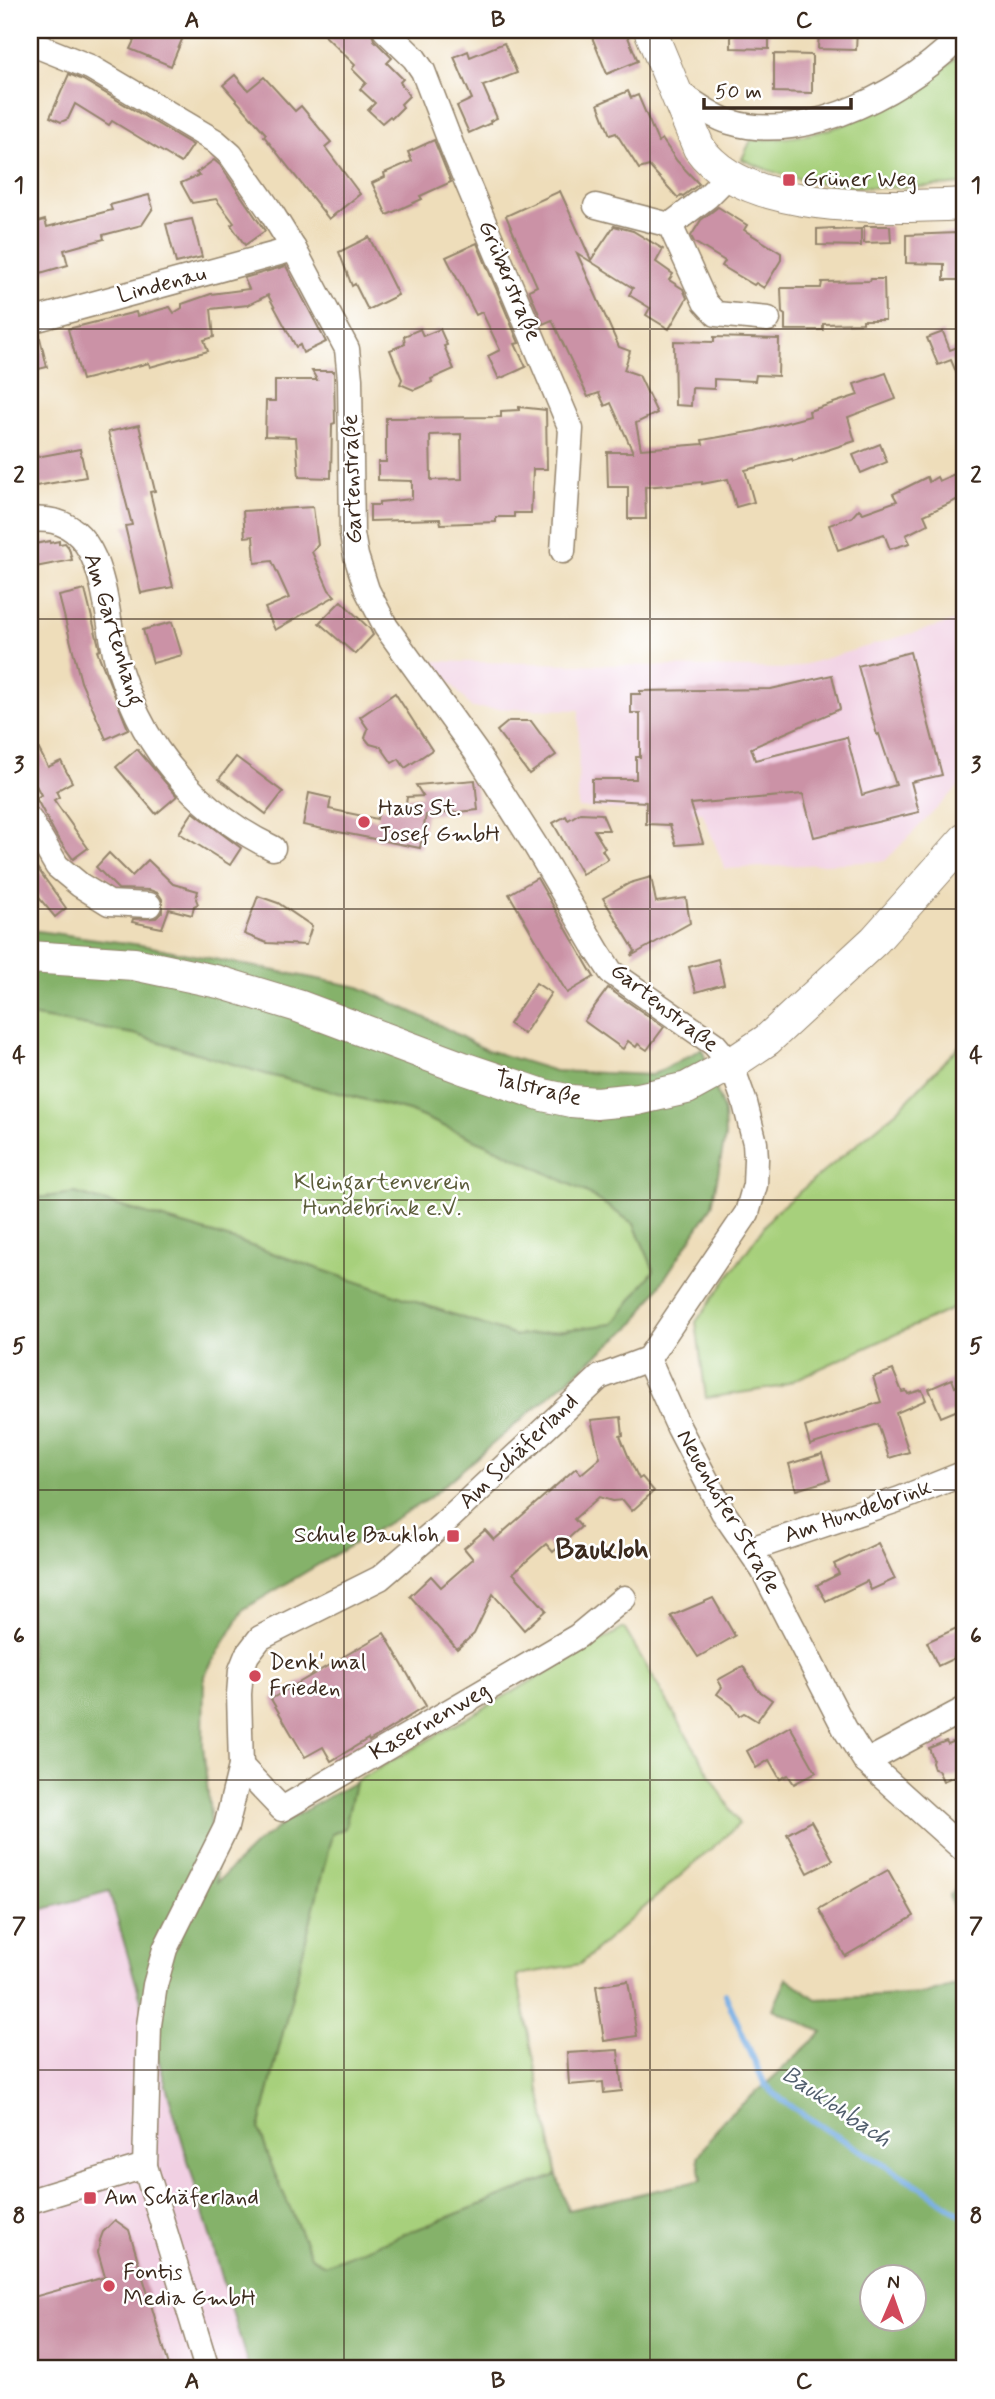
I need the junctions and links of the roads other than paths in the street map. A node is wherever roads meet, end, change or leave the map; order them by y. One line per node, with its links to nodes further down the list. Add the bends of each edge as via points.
1 (385, 30): 14 (street, Grüberstraße, via 423,71 571,429)
2 (650, 30): 5 (main road)
3 (965, 31): 5 (street, via 916,74 882,94 807,123 759,126 730,122)
4 (30, 36): 10 (street, Gartenstraße, via 40,47 90,67 215,141 251,182)
5 (674, 90): 6 (main road, via 699,148)
6 (727, 177): 7 (main road, via 771,194 811,200 888,206); 9 (street)
7 (965, 204)
8 (596, 206): 9 (street)
9 (670, 225): 11 (street, via 705,302 716,314)
10 (294, 249): 12 (street, Lindenau); 20 (street, Gartenstraße, via 347,349 352,534 367,590 386,627 490,773 611,972 714,1044)
11 (768, 319)
12 (30, 321)
13 (30, 520): 17 (street, Am Gartenhang, via 48,518 66,526 82,537 92,552 117,662 153,743 191,791 246,835)
14 (563, 551)
15 (30, 820): 18 (street, via 57,866 80,885 109,904)
16 (965, 839): 20 (main road, Talstraße, via 875,940 787,1023)
17 (273, 848)
18 (149, 905)
19 (30, 957): 20 (main road, Talstraße, via 134,964 219,982 571,1101 596,1103 687,1088)
20 (731, 1064): 21 (street, via 755,1143 751,1200 738,1228)
21 (648, 1359): 23 (street, Neuenhofer Straße, via 723,1511); 27 (street, Am Schäferland, via 600,1377 380,1578 260,1638 241,1670)
22 (965, 1473): 23 (street, Am Hundebrink)
23 (751, 1549): 26 (street, Neuenhofer Straße)
24 (624, 1598): 27 (street, Kasernenweg, via 578,1636 282,1809)
25 (965, 1709): 26 (street)
26 (866, 1762): 28 (street, Neuenhofer Straße)
27 (241, 1766): 29 (street, Am Schäferland, via 226,1827 165,1949 155,1985 149,2025)
28 (965, 1851)
29 (145, 2166): 30 (street); 31 (street, Am Schäferland)
30 (30, 2201)
31 (207, 2369)

